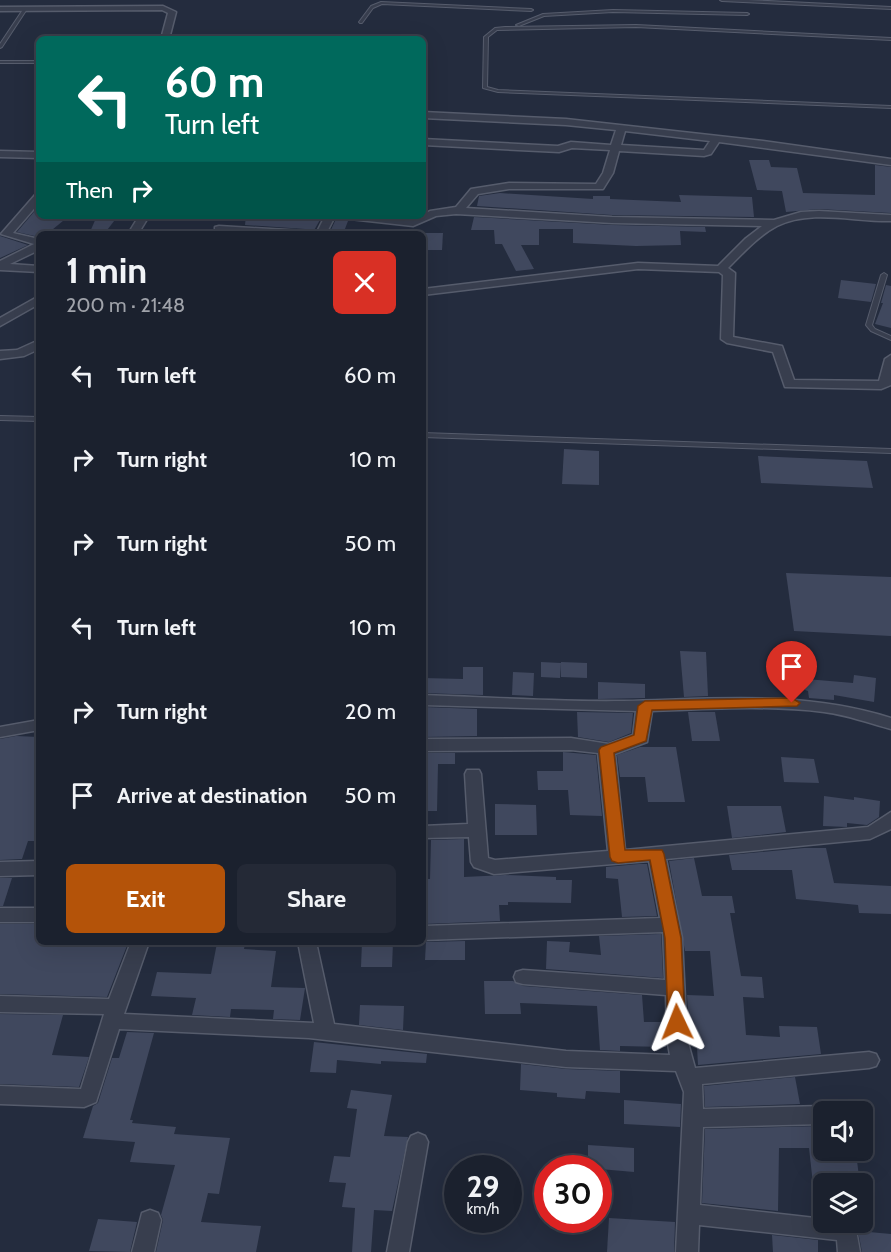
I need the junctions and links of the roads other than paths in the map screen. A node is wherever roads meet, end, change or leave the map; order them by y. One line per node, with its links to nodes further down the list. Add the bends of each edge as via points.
1 (722, 0): 3 (lane)
2 (526, 3): 6 (lane)
3 (891, 8)
4 (0, 9): 5 (street)
5 (26, 9): 12 (lane); 13 (street, via 168,9 172,12)
6 (531, 10): 8 (lane); 9 (lane, via 381,3 372,7)
7 (747, 14): 8 (lane, via 613,11)
8 (536, 17): 10 (lane)
9 (361, 22)
10 (514, 27): 14 (lane, via 636,26); 18 (lane, via 496,29 486,37 486,89)
11 (0, 29): 12 (lane)
12 (12, 29): 15 (lane)
13 (166, 36)
14 (891, 39)
15 (0, 47)
16 (0, 62): 17 (lane)
17 (36, 62)
18 (891, 107)
19 (427, 115): 20 (street)
20 (621, 128): 21 (street); 23 (street)
21 (716, 139): 23 (street, via 704,153); 26 (street)
22 (426, 142): 23 (street, via 559,149 568,145)
23 (616, 147): 28 (street, via 602,186 509,186 474,191)
24 (0, 154): 25 (street)
25 (36, 155)
26 (891, 162)
27 (36, 199): 36 (street, via 6,234)
28 (458, 211): 29 (street); 33 (street, via 612,220)
29 (426, 217)
30 (891, 218): 33 (street, via 801,214)
31 (380, 219): 32 (street)
32 (421, 219)
33 (775, 223): 40 (street, via 744,244)
34 (219, 229): 35 (street)
35 (253, 231)
36 (36, 243)
37 (36, 246): 38 (street)
38 (0, 266): 39 (street)
39 (36, 269)
40 (721, 269): 42 (street, via 631,267); 48 (street, via 729,273 727,339 778,349 789,384 881,385 886,383)
41 (884, 275): 45 (lane, via 869,326)
42 (426, 292)
43 (36, 301): 44 (street)
44 (0, 323)
45 (891, 338)
46 (36, 346): 47 (street, via 20,354)
47 (0, 355)
48 (891, 359)
49 (0, 418): 50 (lane)
50 (36, 419)
51 (426, 435): 52 (lane)
52 (891, 451)
53 (426, 700): 54 (street)
54 (645, 706): 55 (street, via 810,704 851,711); 59 (street, via 641,738)
55 (891, 724)
56 (36, 726): 57 (street)
57 (0, 732)
58 (426, 745): 59 (street, via 571,744)
59 (608, 749): 65 (street)
60 (473, 774): 62 (street)
61 (891, 818): 64 (street, via 870,833)
62 (477, 830): 63 (street); 65 (street, via 480,862 489,866)
63 (426, 832)
64 (656, 854): 65 (street); 70 (street)
65 (618, 857)
66 (36, 868): 67 (street)
67 (0, 869)
68 (0, 915): 69 (street)
69 (36, 915)
70 (670, 925): 71 (street); 75 (street)
71 (426, 933)
72 (139, 945): 77 (street)
73 (309, 945): 78 (street)
74 (523, 977): 75 (street)
75 (675, 988): 80 (street, via 677,1039)
76 (0, 1004): 77 (street)
77 (114, 1014): 78 (street); 81 (street, via 89,1096)
78 (326, 1033): 80 (street)
79 (869, 1060): 80 (street)
80 (686, 1070): 83 (street, via 694,1092)
81 (0, 1095)
82 (813, 1115): 83 (street)
83 (693, 1118): 85 (street)
84 (418, 1142): 88 (street)
85 (689, 1214): 89 (street); 90 (street, via 842,1231 848,1237)
86 (150, 1220): 87 (street)
87 (143, 1252)
88 (398, 1252)
89 (687, 1252)
90 (849, 1252)

